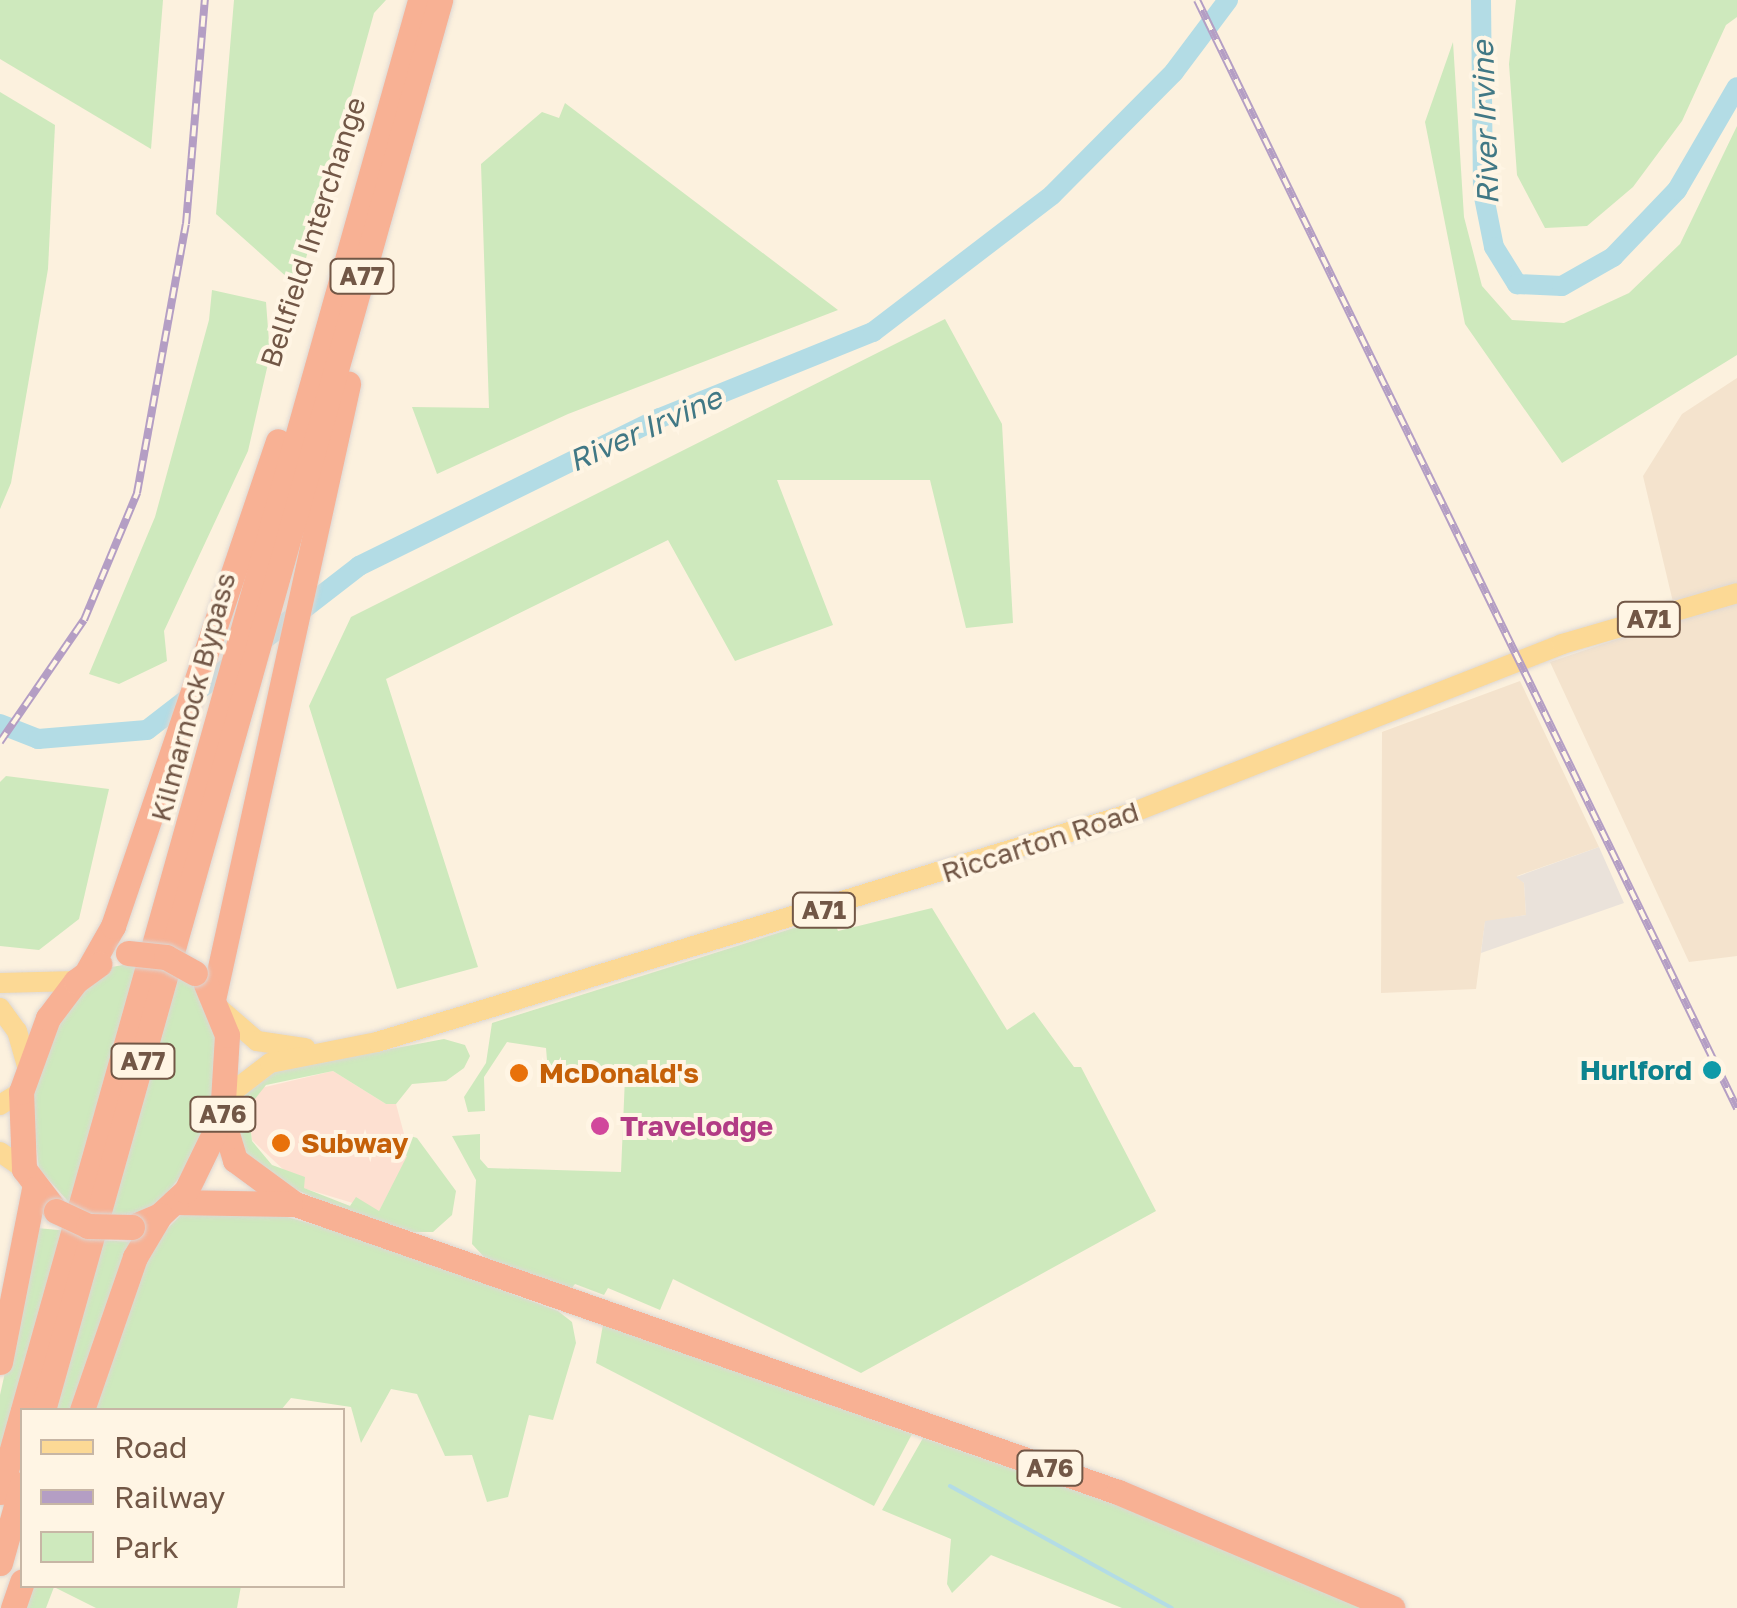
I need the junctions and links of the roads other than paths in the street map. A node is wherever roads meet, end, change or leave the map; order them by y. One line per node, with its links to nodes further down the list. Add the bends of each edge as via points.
1 (427, 11): 3 (highway, Bellfield Interchange / A77, via 113,926); 5 (highway, A77, via 276,694); 16 (highway, Kilmarnock Bypass / A77, via 257,576); 17 (highway, Kilmarnock Bypass / A77, via 242,711)
2 (1737, 593): 7 (main road, Riccarton Road / A71, via 1562,644 1129,814 960,869 377,1042)
3 (82, 976): 4 (main road); 5 (highway, bridge, via 128,953 166,957 195,973); 8 (highway, via 48,1018)
4 (0, 982)
5 (217, 1002): 7 (main road, Riccarton Road / A71, via 246,1033 274,1047); 10 (highway, A76, via 230,1052)
6 (0, 1008): 8 (main road, via 17,1031)
7 (330, 1049): 10 (main road, Riccarton Road / A71, via 270,1064)
8 (27, 1065): 9 (highway)
9 (10, 1098): 12 (highway)
10 (225, 1107): 13 (highway, A76, via 235,1160); 14 (highway, A76, via 206,1157)
11 (0, 1152): 12 (main road)
12 (29, 1179): 14 (highway, A76, bridge, via 56,1210 88,1226 132,1227); 15 (highway)
13 (296, 1204): 14 (highway, A76); 23 (highway, A76, via 1135,1498)
14 (167, 1208): 18 (highway, via 135,1257)
15 (0, 1362)
16 (24, 1408)
17 (44, 1408)
18 (83, 1408)
19 (20, 1422): 21 (highway, Kilmarnock Bypass / A77)
20 (20, 1491): 22 (highway)
21 (0, 1492)
22 (0, 1563)
23 (1393, 1608)

